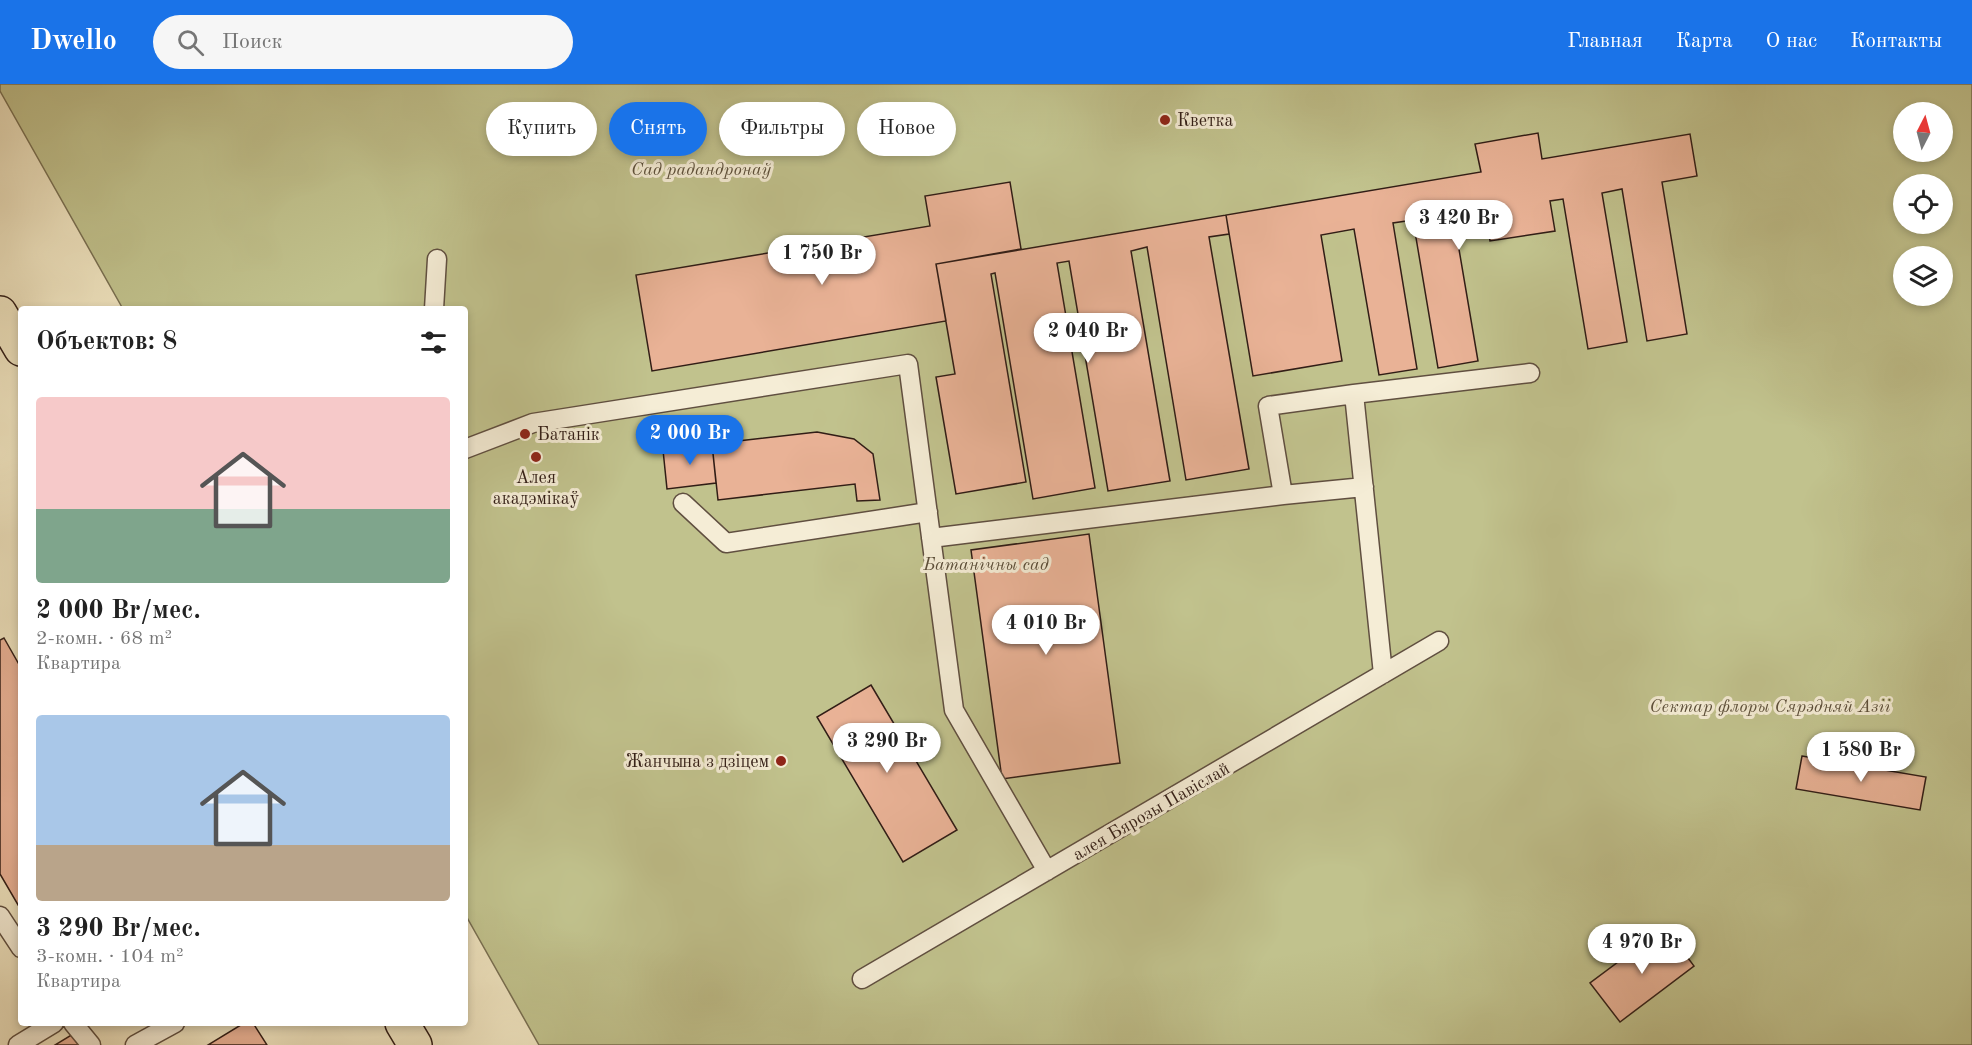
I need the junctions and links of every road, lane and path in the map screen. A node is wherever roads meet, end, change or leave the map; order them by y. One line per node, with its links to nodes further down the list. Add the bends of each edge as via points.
1 (437, 259): 2 (lane)
2 (434, 306)
3 (0, 313): 4 (main road)
4 (18, 344)
5 (1530, 373): 6 (lane)
6 (1354, 394): 8 (lane); 9 (lane, via 1268,406)
7 (468, 447): 11 (lane, via 533,423 908,364)
8 (1364, 487): 9 (lane); 14 (lane)
9 (1283, 495): 12 (lane)
10 (683, 503): 11 (lane, via 726,543)
11 (928, 512): 12 (lane)
12 (931, 538): 15 (lane, via 954,710)
13 (1439, 642): 14 (lane, алея Бярозы Павіслай)
14 (1383, 674): 15 (lane, алея Бярозы Павіслай)
15 (1047, 871): 18 (lane, алея Бярозы Павіслай)
16 (0, 916): 17 (lane)
17 (11, 941)
18 (862, 979)
19 (49, 1026): 23 (lane)
20 (75, 1026): 24 (lane)
21 (170, 1026): 25 (lane)
22 (404, 1026): 26 (main road)
23 (18, 1045)
24 (91, 1045)
25 (135, 1045)
26 (415, 1045)

